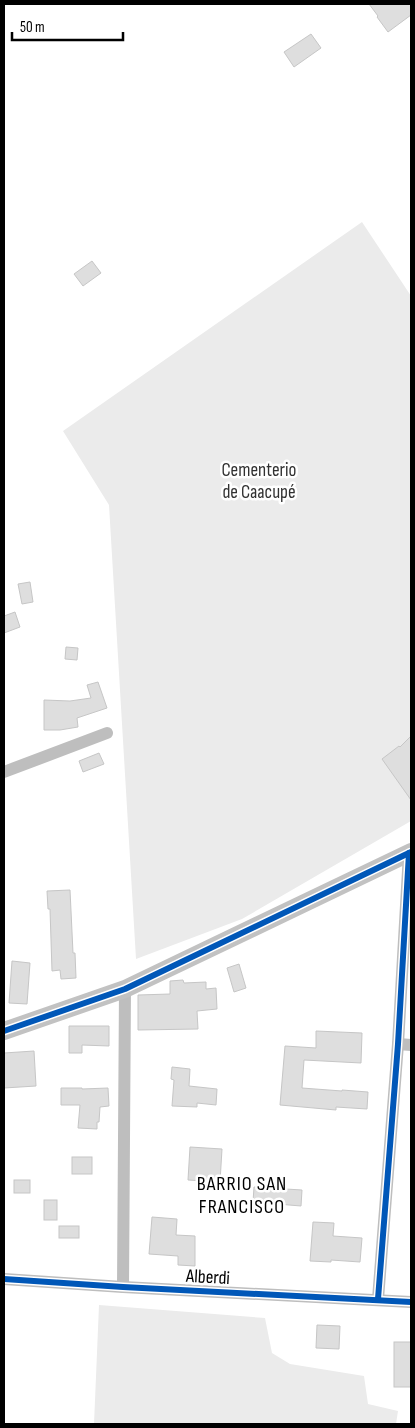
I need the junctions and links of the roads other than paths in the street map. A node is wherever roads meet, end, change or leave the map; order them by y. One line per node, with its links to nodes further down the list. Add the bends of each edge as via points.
1 (107, 733): 2 (street)
2 (4, 772)
3 (410, 853): 4 (street); 6 (street)
4 (125, 989): 5 (street); 9 (street)
5 (4, 1031)
6 (398, 1044): 7 (street); 10 (street)
7 (411, 1045)
8 (4, 1279): 9 (street, Alberdi)
9 (123, 1287): 10 (street, Alberdi)
10 (378, 1300): 11 (street, Alberdi)
11 (411, 1302)

